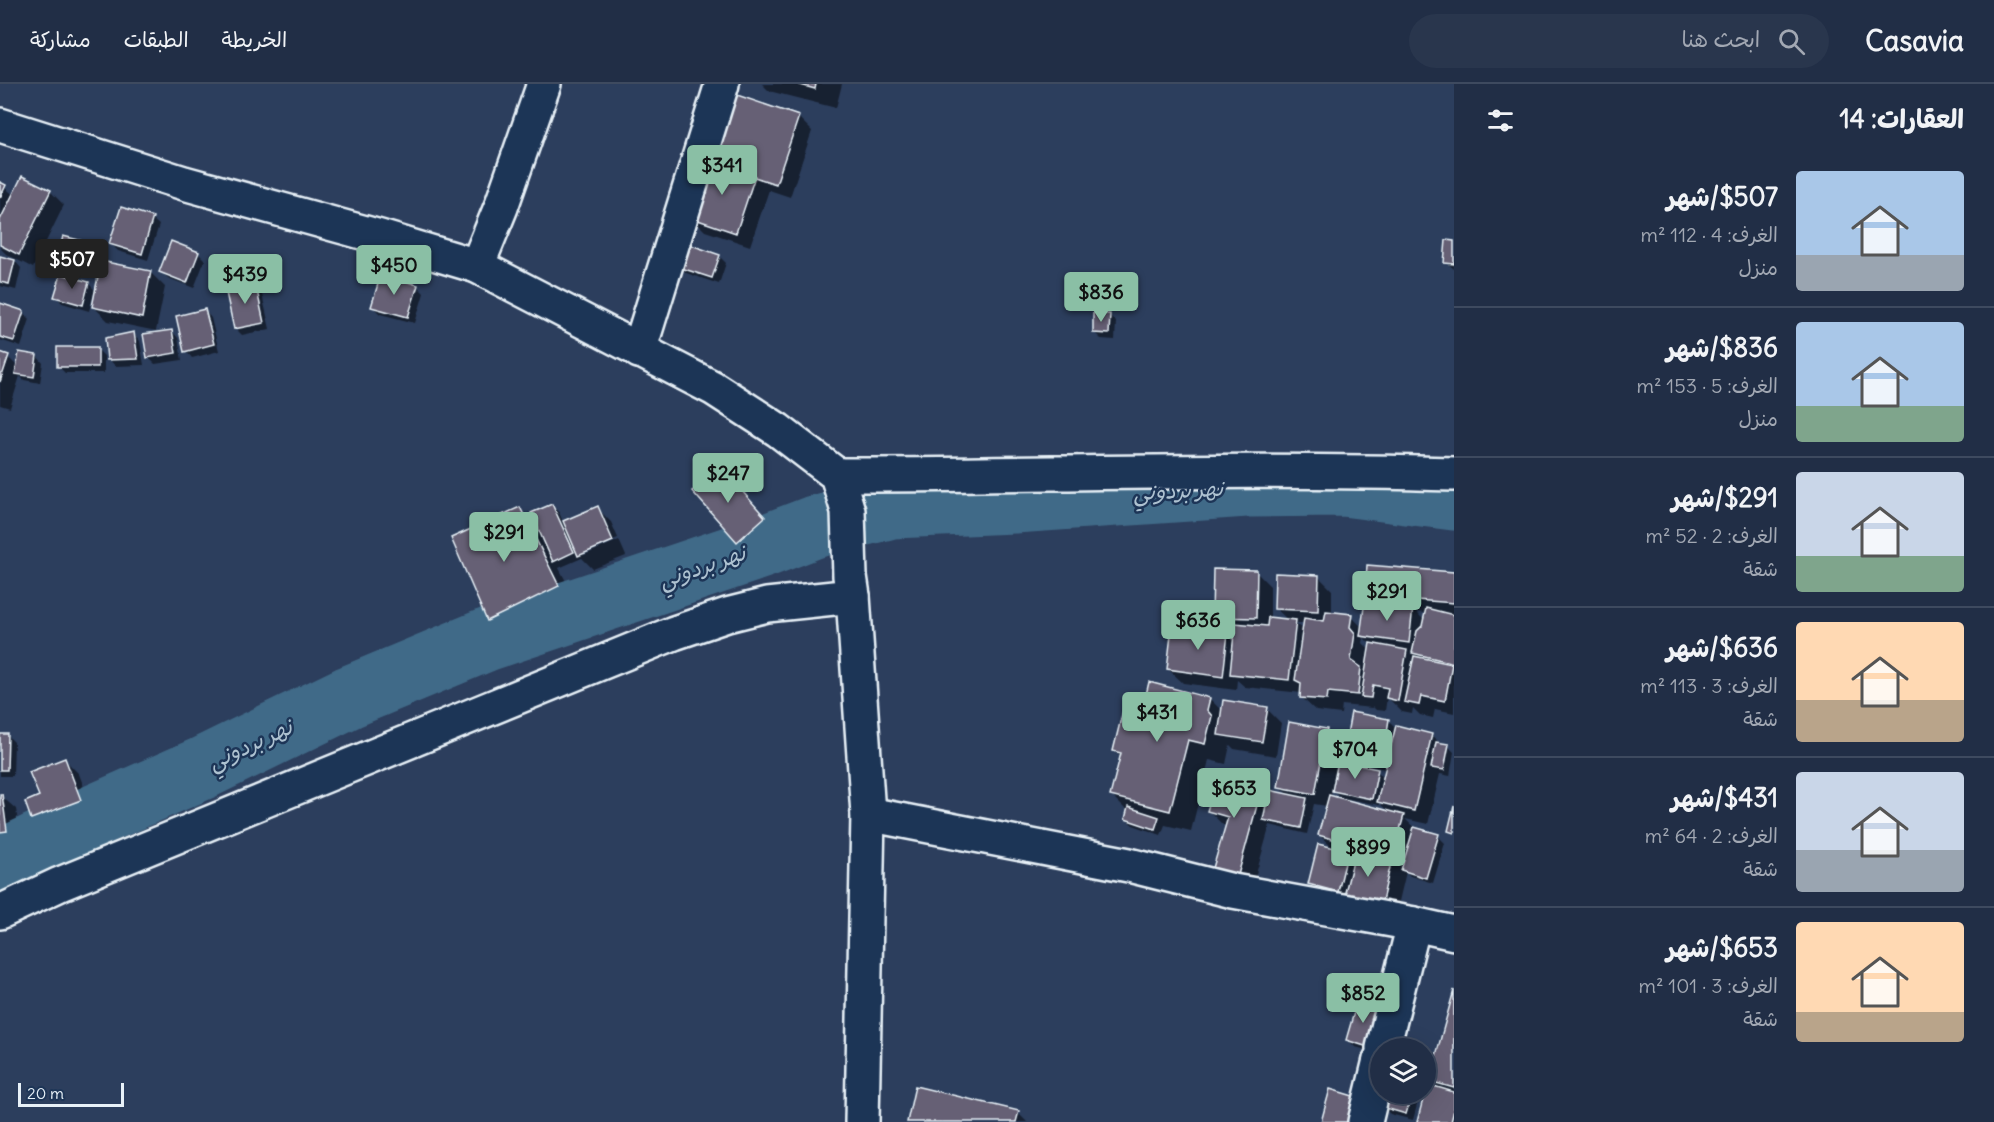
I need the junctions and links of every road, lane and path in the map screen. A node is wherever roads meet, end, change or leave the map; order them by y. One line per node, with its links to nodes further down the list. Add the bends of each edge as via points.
1 (544, 84): 4 (street)
2 (722, 84): 5 (street)
3 (0, 125): 4 (street, via 184,183)
4 (477, 266): 5 (street)
5 (639, 351): 7 (street, via 713,388)
6 (1454, 474): 7 (street, via 1281,470)
7 (837, 475): 8 (street, via 848,511)
8 (851, 586): 9 (street); 10 (street, via 727,615 674,633 71,879)
9 (868, 814): 11 (street, via 1129,865 1233,891); 15 (street)
10 (0, 912)
11 (1414, 924): 12 (street); 13 (street)
12 (1454, 933)
13 (1386, 1038)
14 (1370, 1101): 16 (street)
15 (862, 1122)
16 (1365, 1122)

